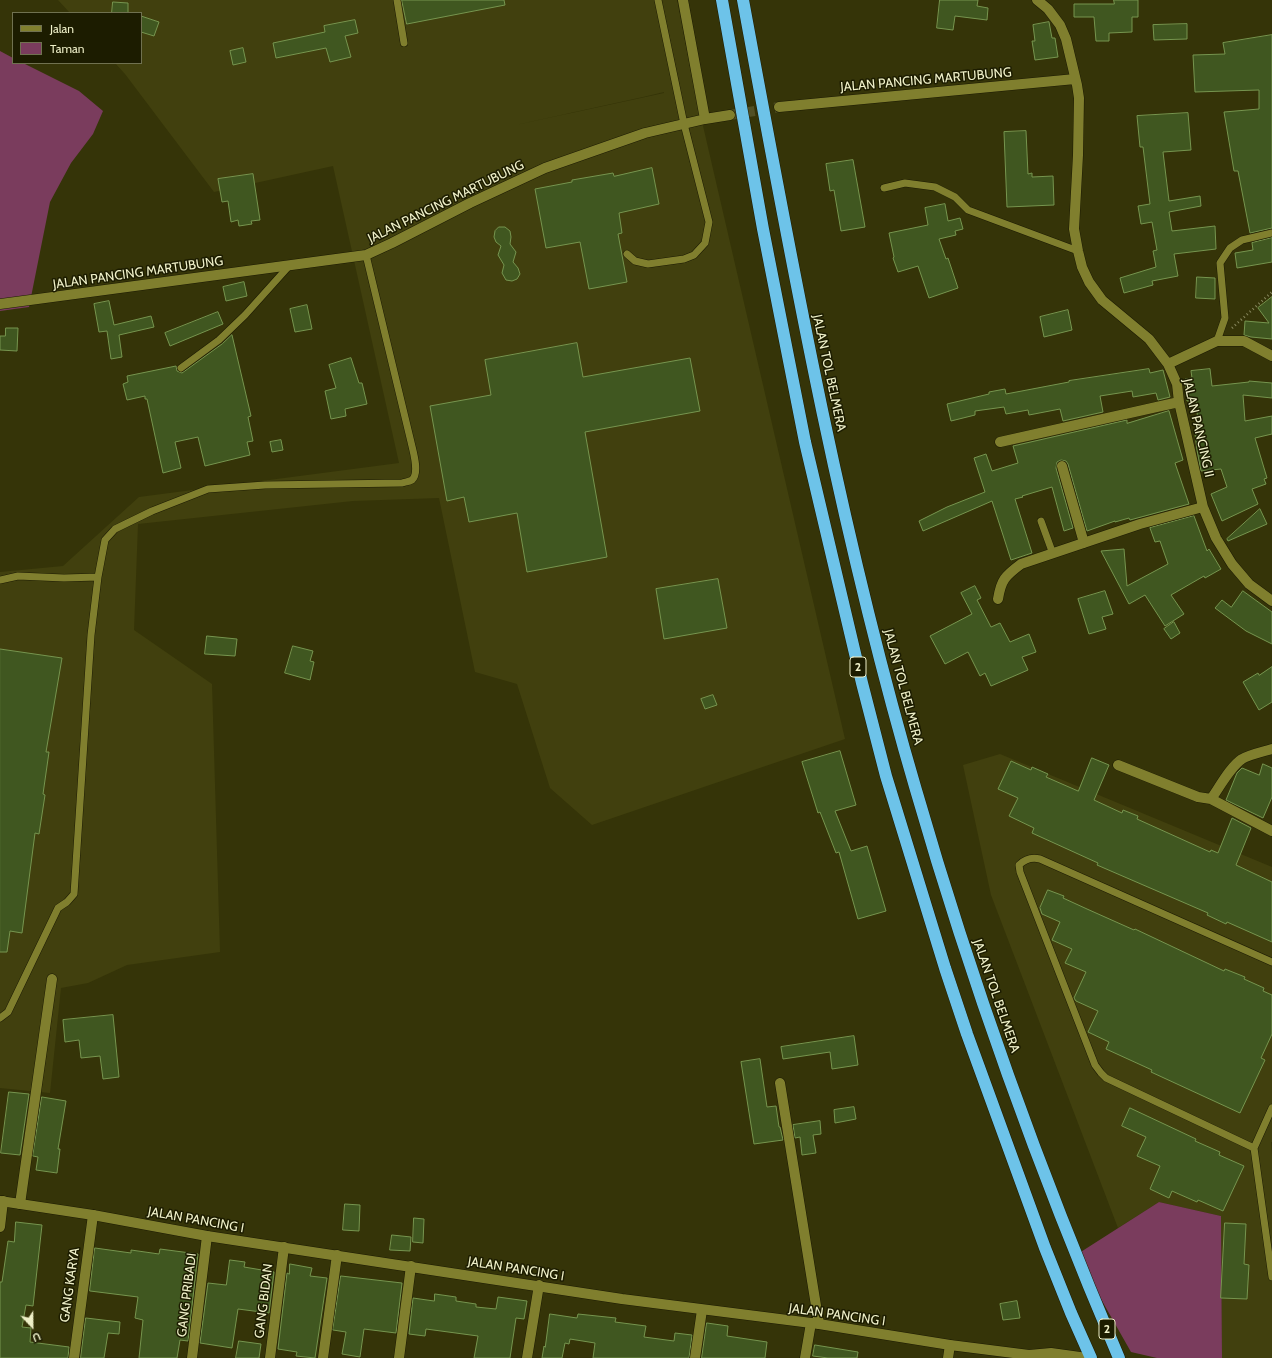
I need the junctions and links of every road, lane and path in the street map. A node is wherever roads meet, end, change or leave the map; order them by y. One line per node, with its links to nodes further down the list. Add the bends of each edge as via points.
1 (396, 0): 7 (lane)
2 (658, 0): 12 (lane)
3 (683, 0): 11 (street)
4 (722, 0): 70 (highway, 2, via 763,229 806,442 886,776 965,1027 1045,1248)
5 (743, 0): 71 (highway, JALAN TOL BELMERA / 2, via 813,371 843,508 899,731 986,1014 1063,1222)
6 (1037, 0): 8 (street, JALAN PANCING II, via 1048,9 1060,25 1072,58)
7 (404, 43)
8 (1075, 79): 9 (street, JALAN PANCING MARTUBUNG); 15 (street, JALAN PANCING II, via 1078,98 1074,229)
9 (779, 106)
10 (730, 115): 11 (street, JALAN PANCING MARTUBUNG)
11 (705, 119): 12 (street, JALAN PANCING MARTUBUNG)
12 (684, 124): 16 (lane, via 709,222 705,243 694,255 684,259 648,264 635,261); 17 (street, JALAN PANCING MARTUBUNG, via 645,133 545,168)
13 (884, 188): 15 (lane, via 904,183 935,187 955,196 968,210)
14 (1272, 234): 21 (lane, via 1242,240 1230,248 1220,263 1225,318)
15 (1078, 251): 23 (street, JALAN PANCING II, via 1082,267 1102,300 1149,339)
16 (627, 254)
17 (366, 255): 18 (street, JALAN PANCING MARTUBUNG); 32 (lane, via 411,442 416,470 411,480 402,483 265,485 208,489 115,529 105,540)
18 (289, 266): 20 (street, JALAN PANCING MARTUBUNG); 24 (lane, via 220,340)
19 (1272, 292): 21 (path)
20 (0, 304)
21 (1217, 341): 22 (street, via 1244,341); 23 (street)
22 (1272, 356)
23 (1168, 364): 25 (street, JALAN PANCING II, via 1177,384)
24 (181, 368)
25 (1179, 402): 26 (street); 28 (street, JALAN PANCING II)
26 (1000, 442)
27 (1062, 466): 30 (street)
28 (1203, 507): 30 (street); 35 (street, JALAN PANCING II, via 1216,538 1232,564 1249,584)
29 (1041, 521): 31 (lane)
30 (1084, 543): 31 (street)
31 (1053, 554): 34 (street, via 1021,564 1008,573 1000,585)
32 (98, 577): 33 (lane, via 18,576); 42 (lane, via 91,635 74,894 58,908 8,1012)
33 (0, 580)
34 (998, 599)
35 (1272, 601)
36 (1272, 749): 38 (street, via 1241,760)
37 (1118, 765): 38 (street)
38 (1210, 800): 39 (street)
39 (1272, 831)
40 (1272, 962): 45 (lane, via 1040,859 1030,858 1019,865 1100,1073)
41 (52, 979): 47 (street)
42 (0, 1018)
43 (780, 1083): 57 (street)
44 (1272, 1108): 45 (lane)
45 (1254, 1148): 54 (lane)
46 (2, 1201): 47 (street, JALAN PANCING I); 49 (street)
47 (20, 1204): 48 (street, JALAN PANCING I)
48 (93, 1215): 50 (street, JALAN PANCING I); 60 (street, GANG KARYA)
49 (0, 1227)
50 (207, 1236): 51 (street, JALAN PANCING I); 61 (street, GANG PRIBADI)
51 (284, 1247): 52 (street, JALAN PANCING I); 62 (street, GANG BIDAN)
52 (338, 1255): 53 (street, JALAN PANCING I); 63 (street)
53 (411, 1266): 55 (street, JALAN PANCING I); 64 (street)
54 (1272, 1277)
55 (539, 1285): 56 (street, JALAN PANCING I); 65 (street)
56 (702, 1310): 57 (street, JALAN PANCING I); 66 (street)
57 (815, 1324): 58 (street, JALAN PANCING I); 67 (street)
58 (950, 1345): 59 (street, JALAN PANCING I); 68 (street)
59 (1031, 1357): 69 (street, JALAN PANCING I, via 1051,1353)
60 (74, 1358)
61 (192, 1358)
62 (270, 1358)
63 (323, 1358)
64 (399, 1358)
65 (527, 1358)
66 (695, 1358)
67 (805, 1358)
68 (948, 1358)
69 (1087, 1358)
70 (1091, 1358)
71 (1119, 1358)

